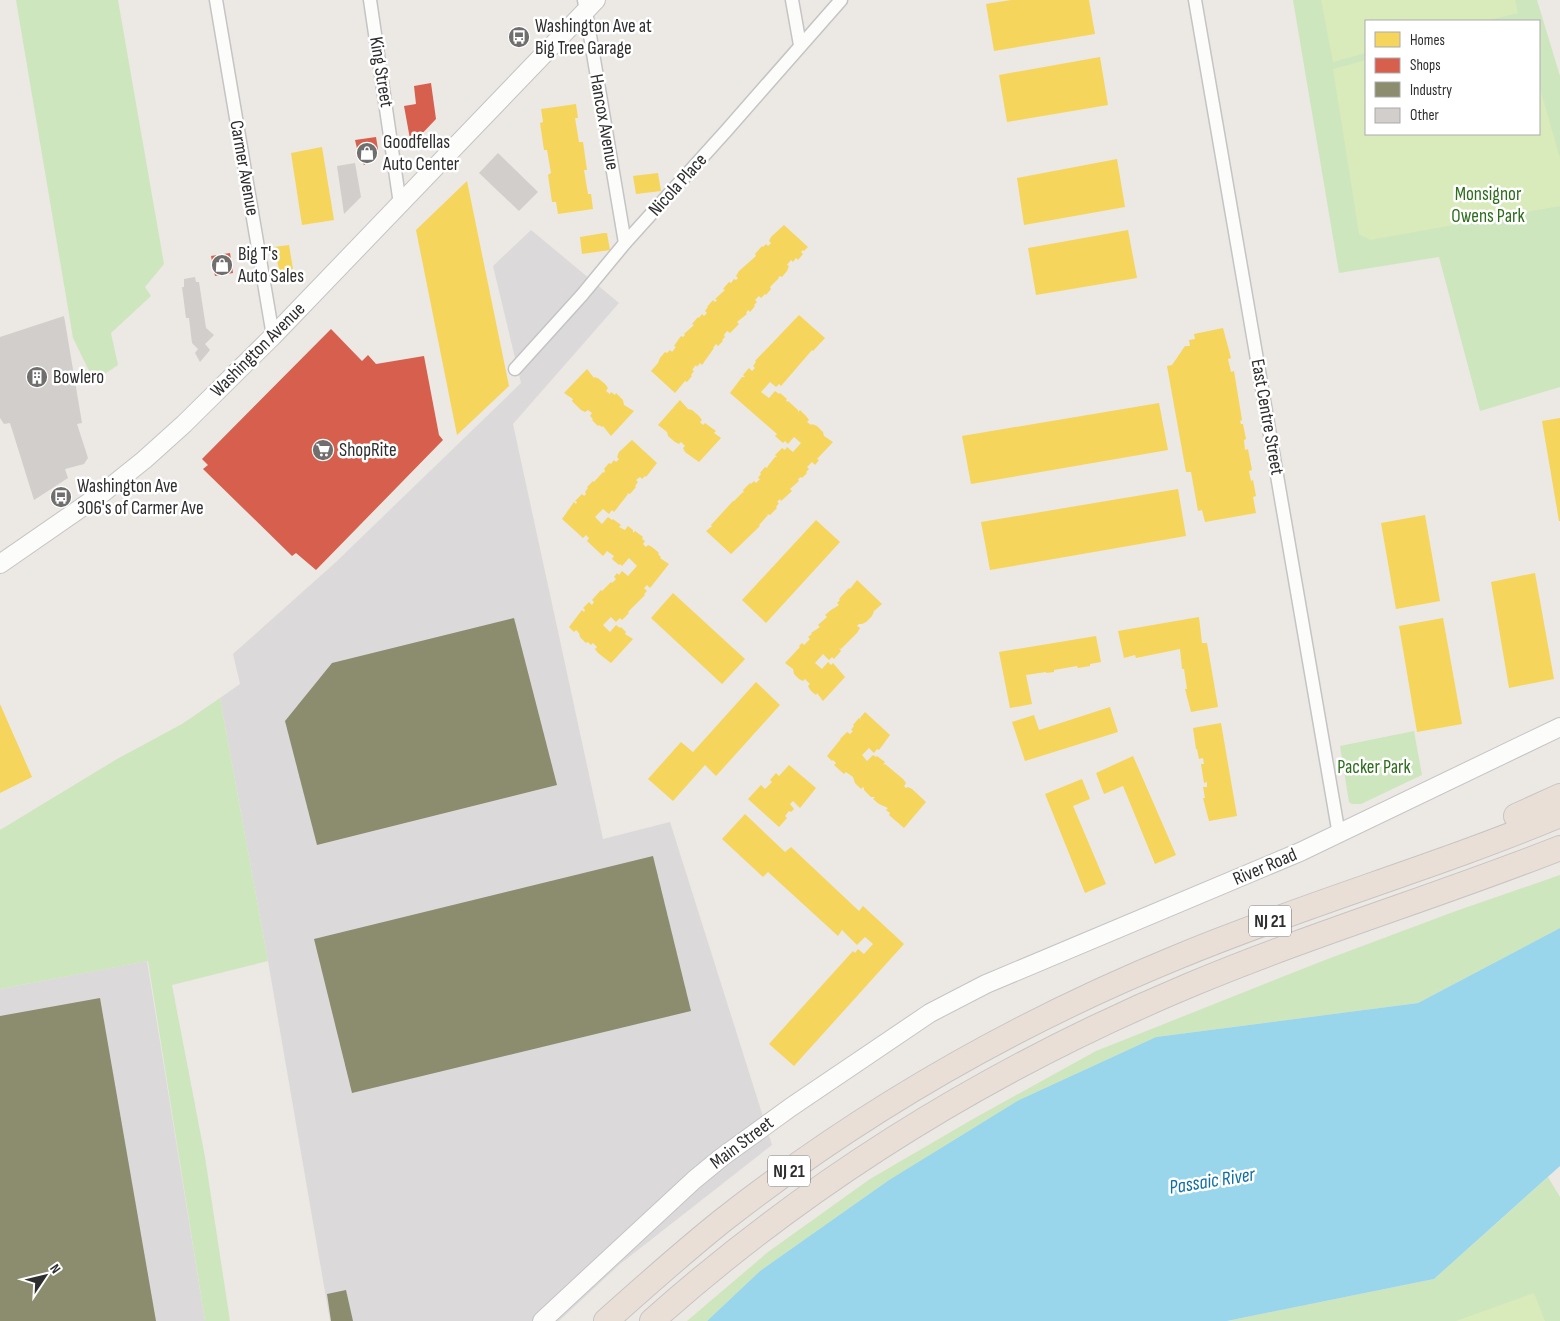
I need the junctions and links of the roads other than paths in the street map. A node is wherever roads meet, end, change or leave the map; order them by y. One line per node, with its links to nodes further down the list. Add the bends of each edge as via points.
1 (216, 0): 10 (street, Carmer Avenue)
2 (370, 0): 8 (street, King Street)
3 (792, 0): 7 (street)
4 (841, 0): 7 (street, Nicola Place)
5 (1195, 0): 16 (street, East Centre Street)
6 (588, 4): 8 (street, Washington Avenue); 9 (street, Hancox Avenue)
7 (800, 45): 9 (street, Nicola Place)
8 (400, 204): 10 (street, Washington Avenue)
9 (625, 243): 11 (street, Nicola Place)
10 (273, 336): 12 (street, Washington Avenue, via 144,460 62,523)
11 (515, 369)
12 (0, 564)
13 (1560, 727): 16 (street, River Road)
14 (1560, 796): 20 (highway)
15 (1560, 815): 20 (highway, NJ 21)
16 (1339, 834): 21 (street, River Road)
17 (1560, 848): 19 (highway, NJ 21)
18 (1560, 866): 19 (highway, via 1494,889)
19 (1454, 888): 24 (highway, NJ 21, via 1193,984 1003,1073 826,1183 741,1246)
20 (1280, 917): 23 (highway, NJ 21, via 1181,955 1084,998 989,1046 896,1099 750,1200)
21 (964, 995): 22 (street, Main Street, via 897,1034 722,1157)
22 (542, 1321)
23 (606, 1321)
24 (652, 1321)

